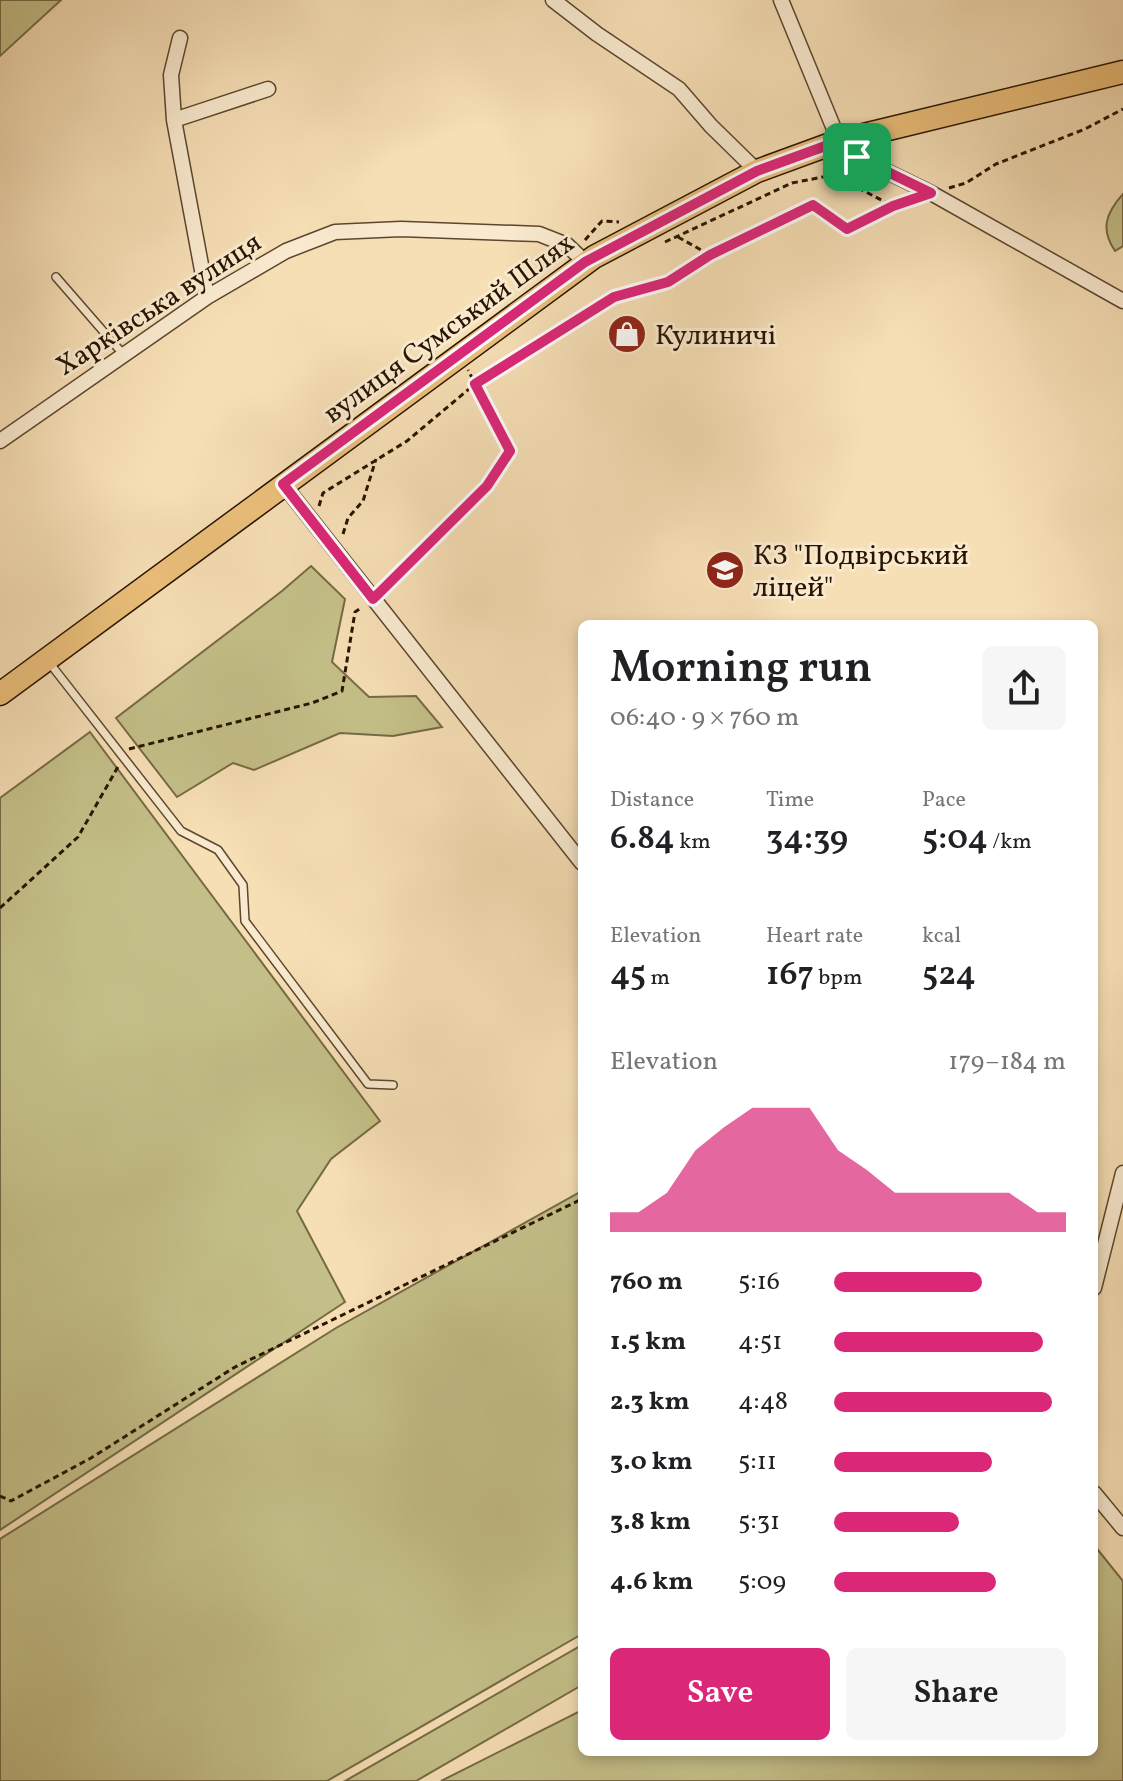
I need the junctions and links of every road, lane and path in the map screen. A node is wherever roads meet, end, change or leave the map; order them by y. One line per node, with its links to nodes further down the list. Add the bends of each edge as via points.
1 (553, 0): 9 (street, via 679,89)
2 (781, 0): 8 (street)
3 (180, 38): 7 (street, via 171,75)
4 (1123, 72): 8 (main road, вулиця Сумський Шлях)
5 (268, 89): 7 (street)
6 (1123, 109): 10 (path, via 996,164 966,183)
7 (174, 120): 17 (street)
8 (839, 141): 9 (main road, вулиця Сумський Шлях); 10 (street, via 857,157)
9 (757, 171): 15 (main road, вулиця Сумський Шлях)
10 (931, 193): 11 (path); 18 (street)
11 (893, 206): 12 (path, via 833,175 792,183); 14 (path, via 847,229 813,205)
12 (677, 236): 13 (path); 14 (path)
13 (664, 242)
14 (710, 255): 21 (path, via 668,282 614,297)
15 (585, 262): 17 (street, Харківська вулиця, via 567,245 539,234 335,232 286,251); 20 (main road, вулиця Сумський Шлях)
16 (56, 277): 19 (lane)
17 (207, 297): 19 (street, Харківська вулиця)
18 (1123, 301)
19 (123, 354): 22 (street, Харківська вулиця)
20 (461, 355): 21 (path); 24 (main road, вулиця Сумський Шлях)
21 (475, 384): 23 (path, via 407,441); 27 (path, via 510,451 487,486)
22 (0, 441)
23 (376, 459): 25 (path, via 323,493); 26 (path, via 363,501 348,518 340,541)
24 (283, 484): 25 (street); 28 (main road, вулиця Сумський Шлях)
25 (313, 526): 26 (street)
26 (343, 562): 27 (street)
27 (373, 599): 30 (path, via 355,612 342,691 127,749); 31 (street)
28 (47, 660): 29 (main road, вулиця Сумський Шлях); 30 (lane)
29 (0, 694)
30 (123, 757): 32 (path, via 78,837); 33 (lane, via 181,831 218,850 243,885 245,921 368,1084)
31 (578, 858)
32 (0, 908)
33 (393, 1085)
34 (1123, 1173): 36 (street)
35 (578, 1201): 37 (path, via 235,1367 91,1458 11,1501)
36 (1098, 1272)
37 (0, 1496)
38 (1098, 1498): 39 (street)
39 (1123, 1528)

